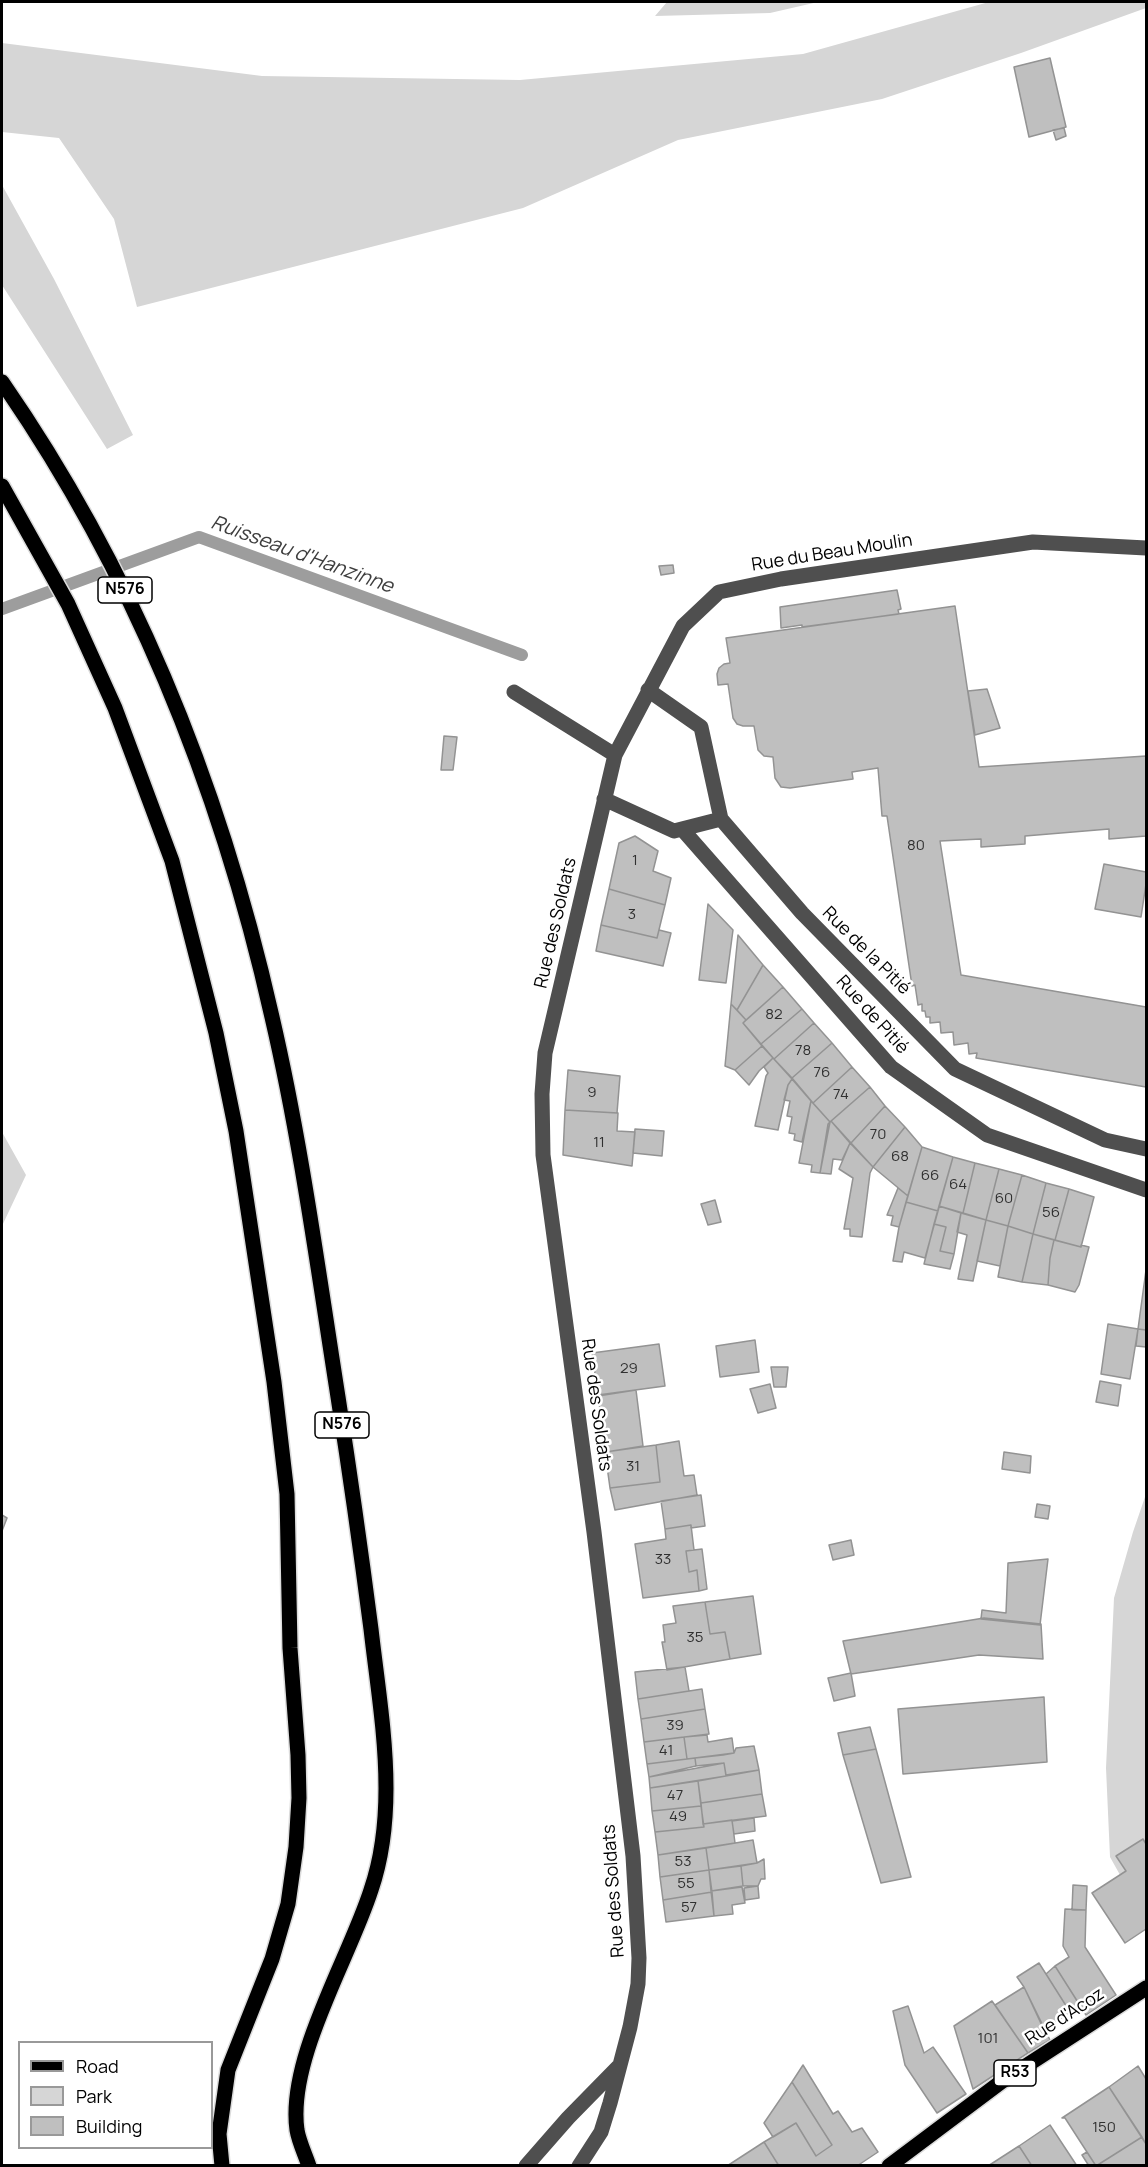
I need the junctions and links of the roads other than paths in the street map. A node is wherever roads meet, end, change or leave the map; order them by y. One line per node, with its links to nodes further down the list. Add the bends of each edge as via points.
1 (2, 382): 15 (main road, N576, via 75,496 122,583 194,751 251,934 295,1132 361,1551 383,1724 386,1791 373,1885 310,2044 297,2093 298,2132)
2 (2, 486): 14 (main road, via 68,604 115,708 172,861 216,1033 236,1131 274,1382 286,1494 290,1648 298,1755 296,1847 288,1904 272,1959 228,2070 219,2134)
3 (1146, 548): 4 (street, Rue du Beau Moulin, via 1034,542 781,579 720,592 683,626)
4 (648, 690): 6 (street, Rue du Beau Moulin); 8 (street, Rue de la Pitié, via 701,727)
5 (514, 692): 6 (street)
6 (615, 755): 7 (street, Rue des Soldats)
7 (604, 799): 9 (street, via 675,831); 13 (street, Rue des Soldats, via 545,1053 542,1094 543,1155 633,1856 638,1984)
8 (721, 819): 9 (street); 10 (street, Rue de la Pitié, via 802,913 955,1069 1105,1140)
9 (682, 829): 11 (street, Rue de Pitié, via 891,1067 987,1135)
10 (1146, 1149)
11 (1146, 1190)
12 (1146, 1988): 18 (main road, Rue d'Acoz / R53, via 1001,2082)
13 (620, 2065): 16 (street); 17 (street, Rue des Soldats, via 601,2132)
14 (222, 2166)
15 (309, 2166)
16 (526, 2166)
17 (579, 2166)
18 (889, 2166)

